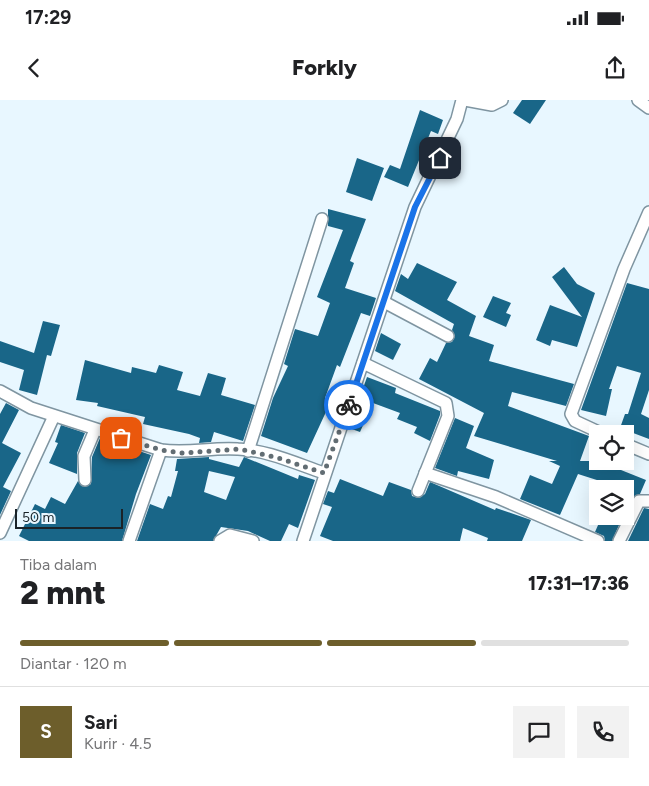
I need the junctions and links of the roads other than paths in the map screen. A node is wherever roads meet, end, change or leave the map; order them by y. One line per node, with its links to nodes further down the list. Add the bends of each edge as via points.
1 (464, 100): 2 (street, via 492,105); 7 (street, via 415,207)
2 (502, 100)
3 (638, 100): 4 (street)
4 (649, 108)
5 (649, 212): 12 (street, via 624,269 572,414 575,422)
6 (322, 219): 16 (street)
7 (384, 302): 8 (street); 9 (street)
8 (448, 336)
9 (363, 363): 18 (street); 19 (street, via 446,403 448,416)
10 (0, 391): 11 (street)
11 (54, 416): 13 (street); 23 (street)
12 (589, 428)
13 (95, 430): 15 (street); 20 (street, via 84,456)
14 (634, 448): 17 (street)
15 (161, 450): 16 (street, via 182,453); 25 (street)
16 (248, 451): 18 (street)
17 (649, 454)
18 (324, 473): 24 (street)
19 (425, 473): 21 (street); 28 (street, via 496,498)
20 (85, 480)
21 (418, 491)
22 (649, 501): 29 (street, via 639,501)
23 (0, 533)
24 (308, 540)
25 (129, 541)
26 (220, 541): 27 (street, via 230,535)
27 (253, 541)
28 (598, 541)
29 (619, 541)

